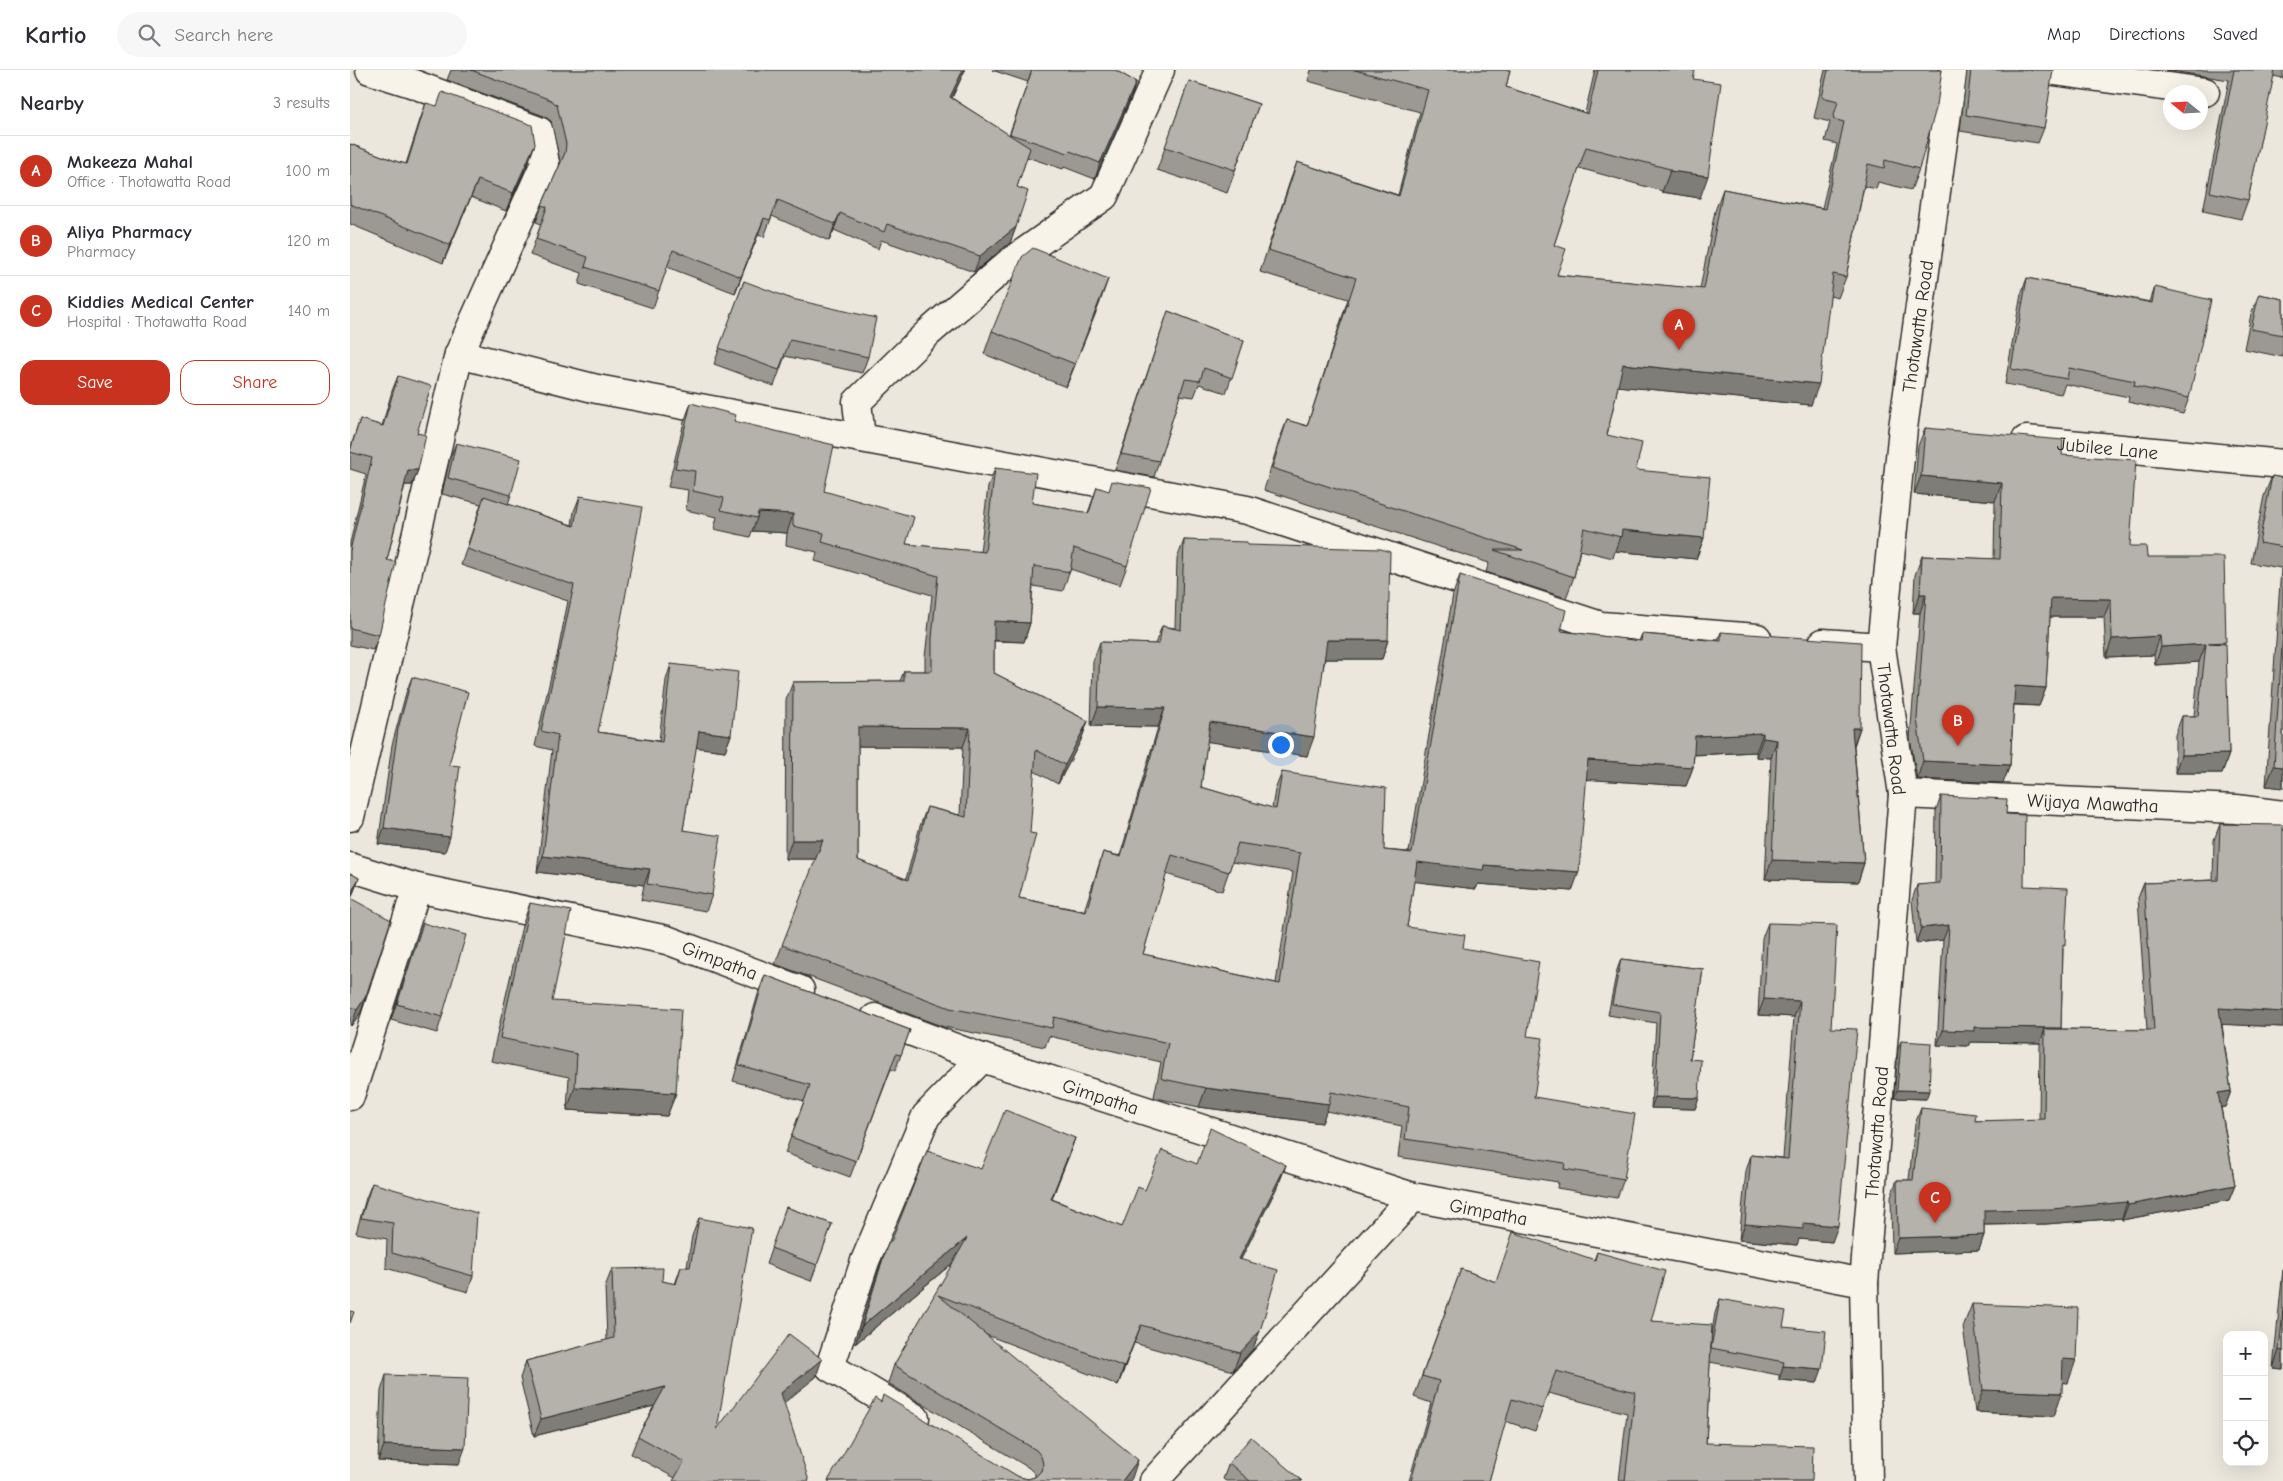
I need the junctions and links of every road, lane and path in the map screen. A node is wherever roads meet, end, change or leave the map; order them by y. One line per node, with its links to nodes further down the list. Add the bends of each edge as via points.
1 (370, 70): 5 (street)
2 (1160, 70): 11 (street, via 1104,196 1009,263 928,333 858,402)
3 (1953, 70): 8 (street, Thotawatta Road)
4 (2047, 70): 6 (street)
5 (414, 76): 7 (street, via 539,131 546,163)
6 (2163, 86)
7 (459, 354): 11 (street, via 597,389); 16 (street)
8 (1903, 428): 9 (street); 13 (street, Thotawatta Road)
9 (1932, 431)
10 (2001, 437): 12 (street, Jubilee Lane)
11 (861, 438): 13 (street, via 1246,510 1601,626)
12 (2283, 464)
13 (1881, 647): 14 (street, Thotawatta Road)
14 (1902, 794): 15 (street, Wijaya Mawatha, via 2236,809); 24 (street, Thotawatta Road)
15 (2283, 816)
16 (350, 817)
17 (350, 867): 18 (street, Gimpatha)
18 (417, 888): 19 (street, Gimpatha, via 667,940); 22 (street)
19 (824, 999)
20 (852, 1010): 21 (street, Gimpatha)
21 (982, 1058): 23 (street, Gimpatha); 25 (street, via 926,1116 865,1261 830,1367)
22 (350, 1096)
23 (1413, 1197): 24 (street, Gimpatha); 26 (street)
24 (1864, 1283): 27 (street, Thotawatta Road)
25 (938, 1431)
26 (1154, 1481)
27 (1868, 1481)

